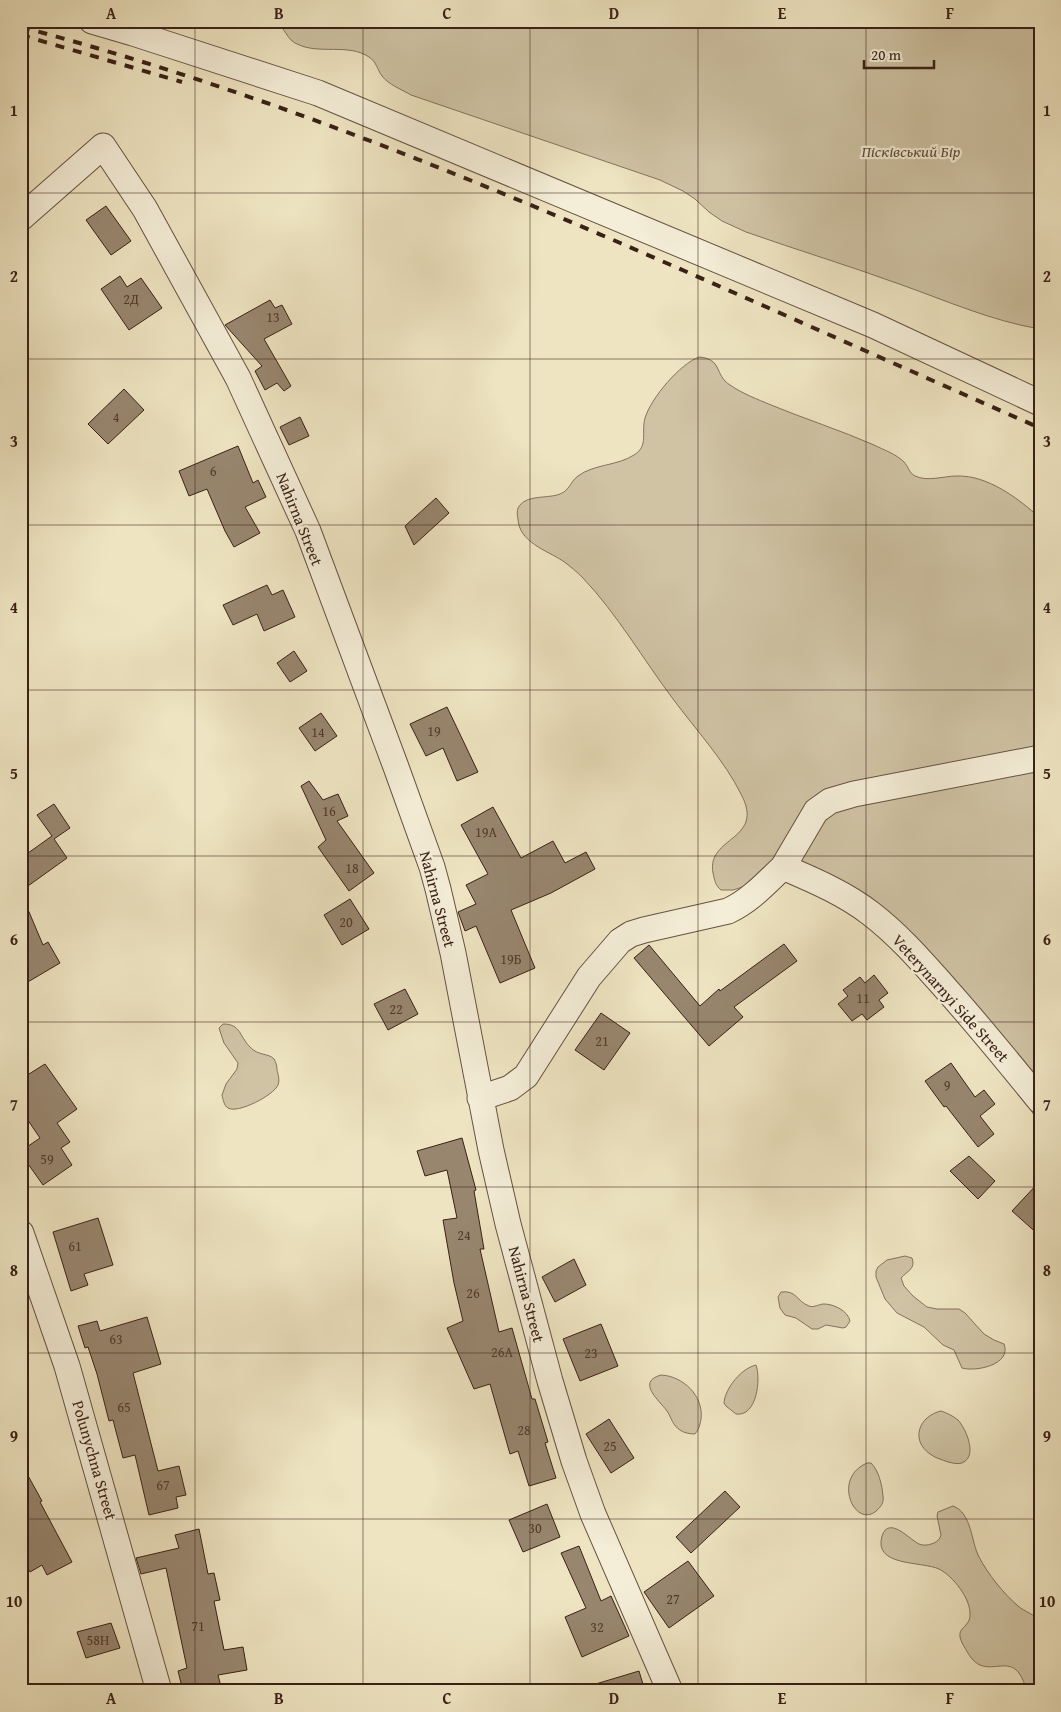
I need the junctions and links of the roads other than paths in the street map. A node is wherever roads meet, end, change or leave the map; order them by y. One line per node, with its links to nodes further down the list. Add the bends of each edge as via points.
1 (92, 21): 3 (street, via 318,92 873,325)
2 (21, 218): 6 (street, Nahirna Street, via 103,146 145,210 233,370 308,532 432,867 453,953)
3 (1040, 403)
4 (1040, 758): 5 (street, via 830,801 816,811)
5 (783, 867): 6 (street, via 753,896 728,912 644,930 620,941 590,977 526,1076 510,1088); 7 (street, Veterynarnyi Side Street, via 820,882 870,912 904,943 976,1023)
6 (480, 1098): 10 (street, Nahirna Street, via 508,1224 574,1461 593,1514)
7 (1040, 1101)
8 (21, 1233): 9 (street, Polunychna Street, via 70,1374)
9 (159, 1691)
10 (670, 1691)

